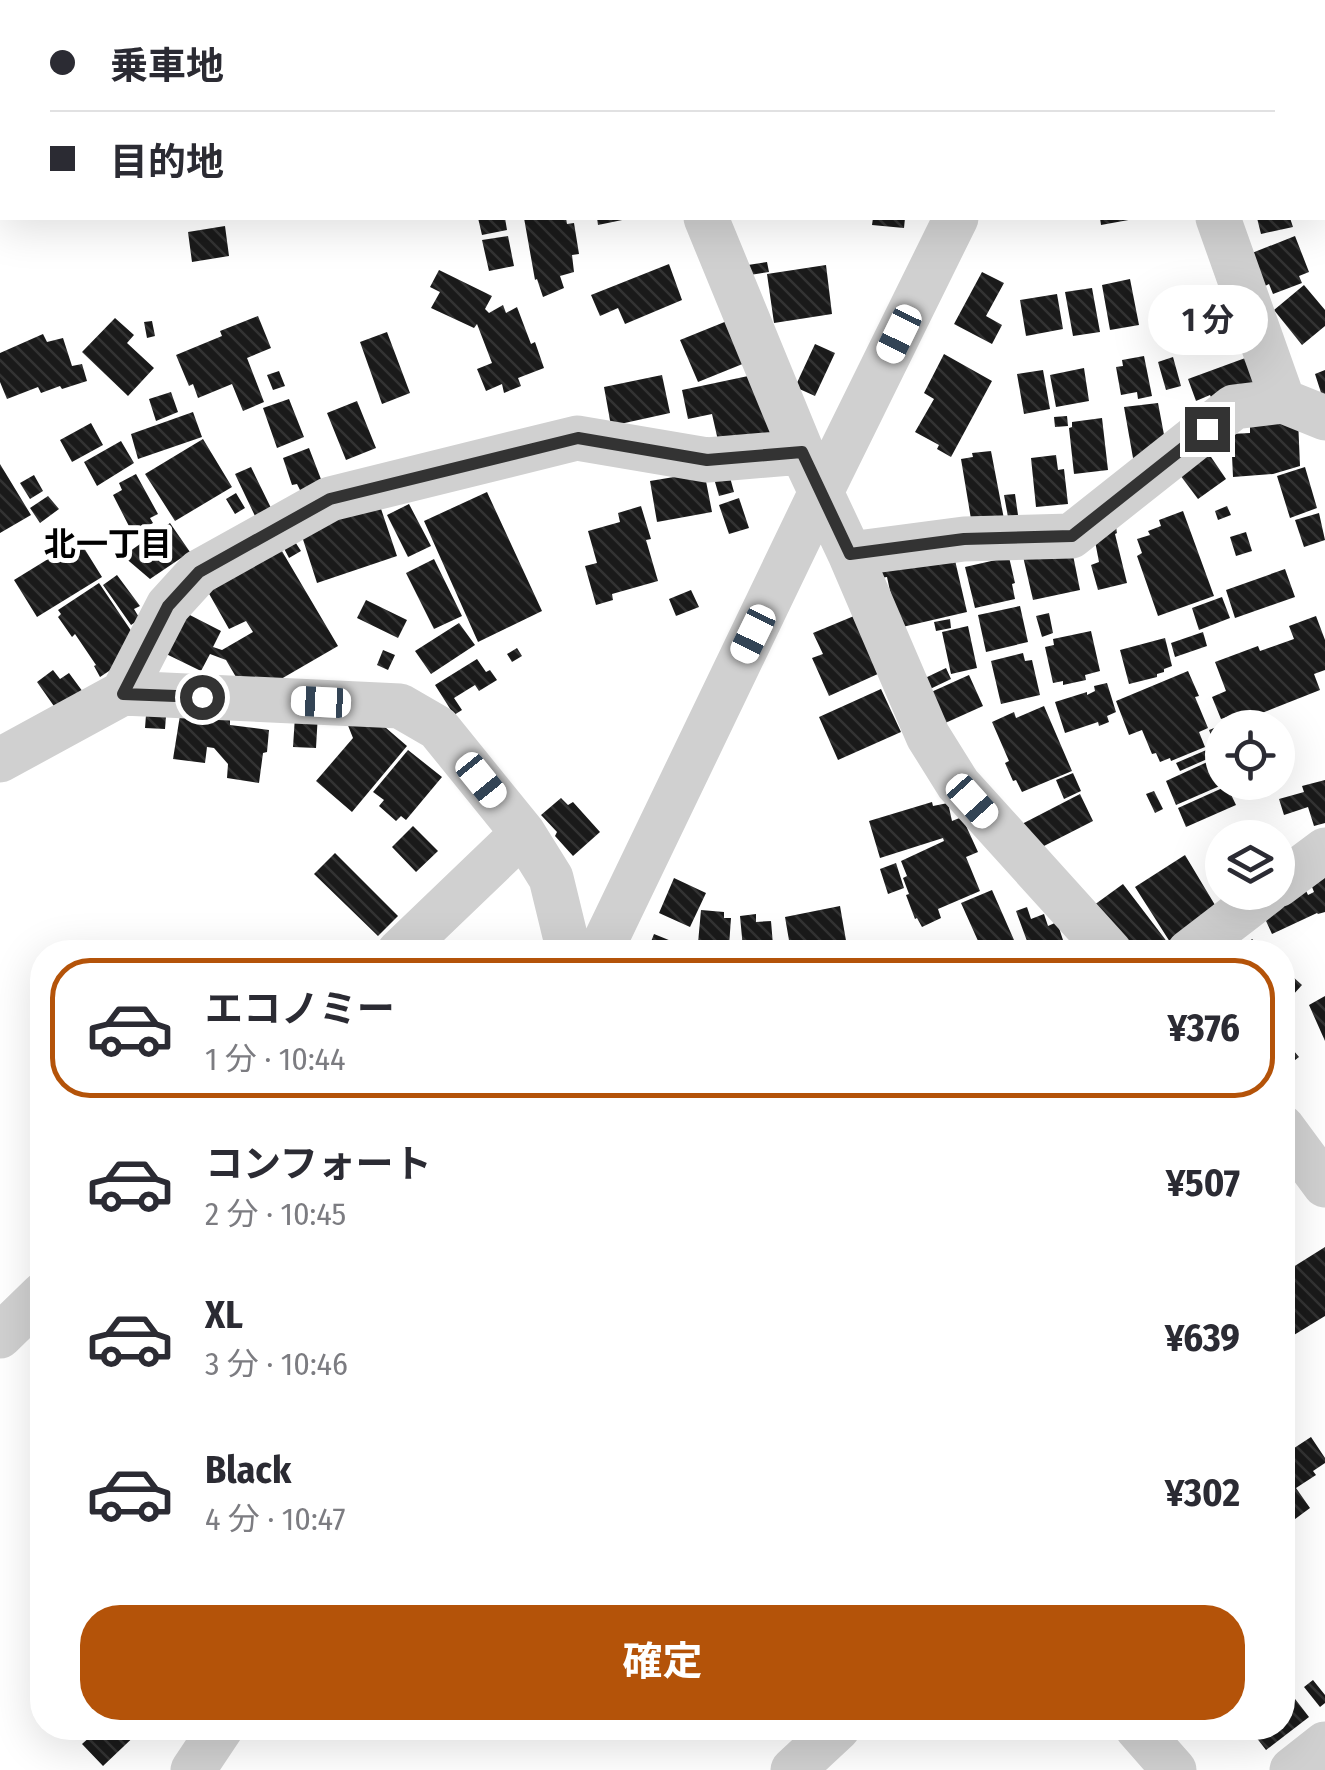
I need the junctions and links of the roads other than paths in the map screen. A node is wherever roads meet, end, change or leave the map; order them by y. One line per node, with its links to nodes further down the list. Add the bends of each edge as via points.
1 (707, 220): 6 (street)
2 (955, 220): 6 (street)
3 (1219, 220): 4 (street)
4 (1282, 401): 5 (street); 7 (street, via 1234,407 1072,536 964,539)
5 (1325, 418)
6 (812, 472): 7 (street); 8 (street, via 578,438 330,499 199,572 168,606); 16 (street)
7 (850, 554): 17 (street, via 928,736 958,784)
8 (123, 694): 9 (street); 10 (street, via 400,706 438,728)
9 (0, 760)
10 (524, 833): 14 (street); 15 (street, via 552,878)
11 (1325, 850): 12 (street)
12 (1295, 872)
13 (1244, 910): 18 (street)
14 (412, 940)
15 (565, 940)
16 (605, 940)
17 (1099, 940)
18 (1205, 940)
19 (1295, 1145): 20 (street)
20 (1325, 1185)
21 (30, 1307): 22 (street)
22 (0, 1336)
23 (213, 1740): 27 (street)
24 (825, 1740): 28 (street)
25 (1148, 1740): 29 (street)
26 (1325, 1744): 30 (street)
27 (193, 1770)
28 (793, 1770)
29 (1174, 1770)
30 (1292, 1770)

